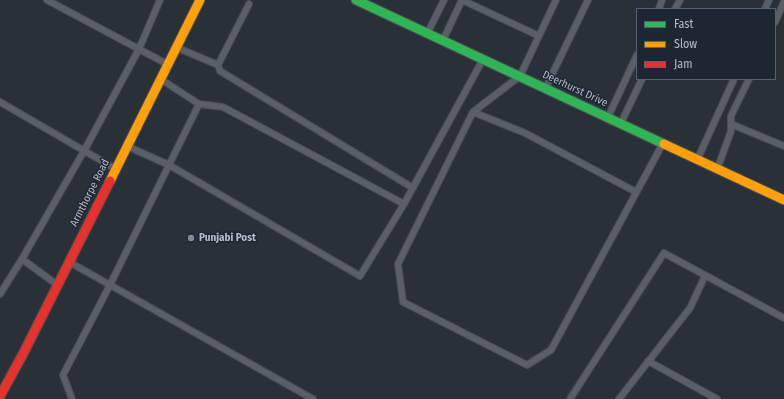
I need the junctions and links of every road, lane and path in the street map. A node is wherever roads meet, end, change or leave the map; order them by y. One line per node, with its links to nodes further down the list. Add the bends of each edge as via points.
1 (47, 0): 16 (lane)
2 (160, 0): 16 (lane)
3 (200, 0): 15 (street, Armthorpe Road)
4 (356, 0): 12 (street, Deerhurst Drive)
5 (444, 0): 12 (lane)
6 (462, 0): 13 (lane); 14 (lane)
7 (556, 0): 13 (lane)
8 (588, 0): 26 (lane)
9 (784, 2): 11 (lane)
10 (249, 4): 20 (lane)
11 (776, 20)
12 (428, 34): 14 (street, Deerhurst Drive)
13 (539, 36): 21 (lane)
14 (443, 41): 18 (street, Deerhurst Drive)
15 (177, 47): 19 (street, Armthorpe Road); 20 (lane)
16 (139, 49): 19 (lane); 36 (lane)
17 (636, 57): 30 (lane)
18 (483, 59): 21 (street, Deerhurst Drive); 41 (lane)
19 (168, 65): 22 (street, Armthorpe Road)
20 (218, 65): 41 (lane, via 220,71)
21 (520, 76): 26 (street, Deerhurst Drive); 29 (lane)
22 (161, 80): 28 (lane); 34 (street, Armthorpe Road)
23 (642, 80): 31 (lane)
24 (734, 80): 37 (lane)
25 (749, 80): 32 (lane, via 731,116)
26 (545, 88): 30 (street, Deerhurst Drive)
27 (0, 102): 36 (lane)
28 (199, 104): 38 (lane); 44 (lane, via 223,107)
29 (473, 112): 42 (lane, via 525,133); 42 (lane, via 398,264 403,302 527,365 551,350)
30 (607, 118): 31 (street, Deerhurst Drive)
31 (620, 123): 33 (street, Deerhurst Drive)
32 (731, 124): 35 (lane); 40 (lane, via 731,132)
33 (662, 143): 37 (street, Deerhurst Drive); 42 (lane)
34 (127, 146): 38 (lane); 39 (street, Armthorpe Road)
35 (784, 146)
36 (84, 151): 39 (lane); 45 (lane)
37 (698, 160): 40 (street, Deerhurst Drive)
38 (169, 165): 44 (lane, via 360,276); 49 (lane)
39 (116, 169): 46 (street, Armthorpe Road)
40 (717, 169): 43 (street, Deerhurst Drive)
41 (412, 188): 44 (lane)
42 (636, 192)
43 (784, 200)
44 (404, 204)
45 (22, 259): 48 (lane); 50 (lane)
46 (69, 262): 48 (street, Armthorpe Road); 49 (lane)
47 (705, 276): 51 (lane); 52 (lane, via 690,308); 56 (lane, via 664,253)
48 (58, 285): 53 (street, Armthorpe Road)
49 (110, 286): 54 (lane, via 63,375); 55 (lane)
50 (0, 294)
51 (784, 318)
52 (648, 361): 57 (lane); 58 (lane)
53 (0, 396)
54 (72, 399)
55 (313, 399)
56 (570, 399)
57 (619, 399)
58 (718, 399)

